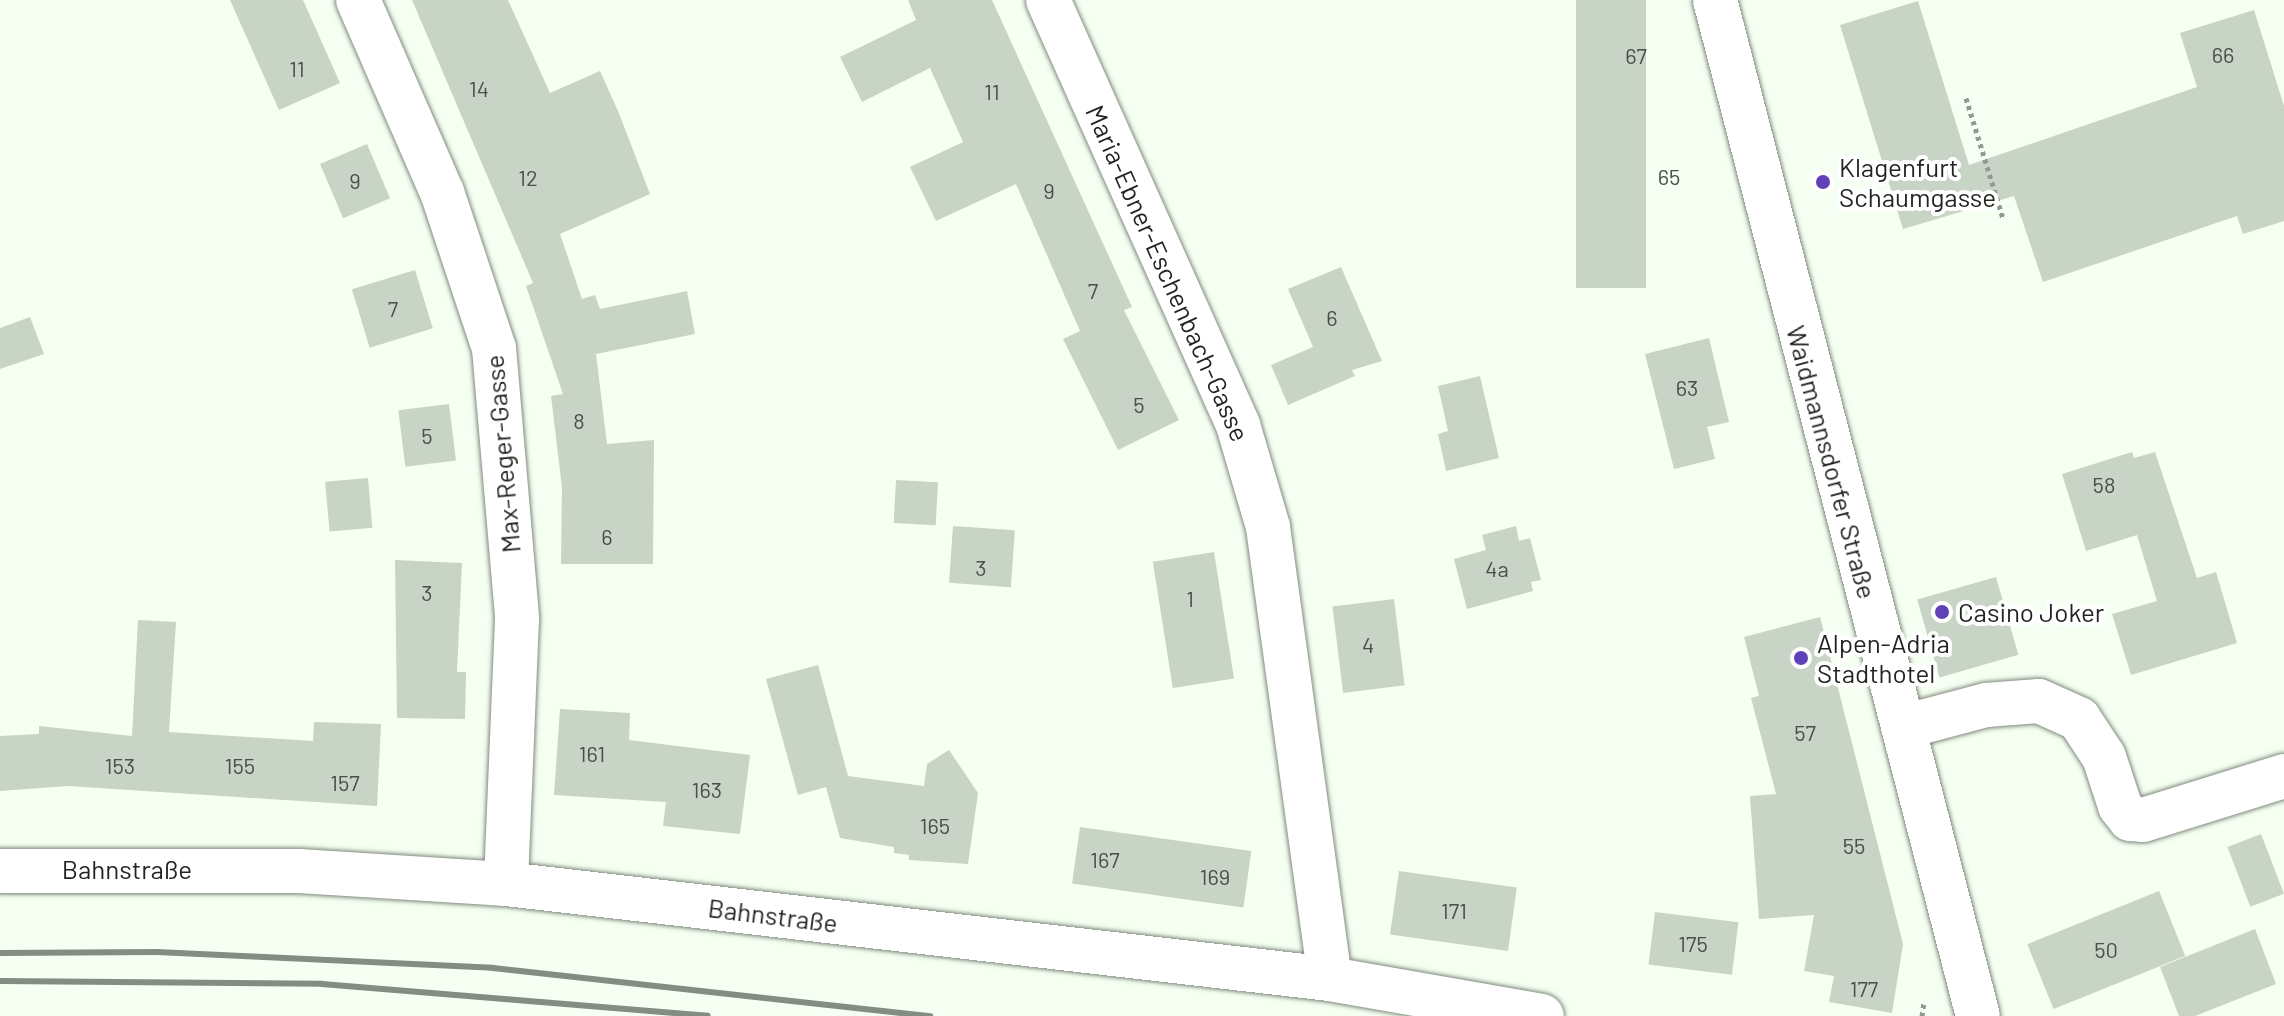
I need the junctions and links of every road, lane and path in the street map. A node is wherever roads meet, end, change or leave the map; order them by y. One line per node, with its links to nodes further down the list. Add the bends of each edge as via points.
1 (358, 0): 9 (street, Max-Reger-Gasse, via 442,192 494,348 517,619)
2 (1048, 0): 10 (street, Maria-Ebner-Eschenbach-Gasse, via 1238,425 1268,527)
3 (1715, 0): 6 (street, Waidmannsdorfer Straße)
4 (1966, 98): 5 (path)
5 (2003, 218)
6 (1903, 727): 7 (street, via 1986,705 2039,701 2079,719 2104,757 2120,806 2130,819 2143,820); 12 (street, Waidmannsdorfer Straße)
7 (2284, 776)
8 (0, 871): 9 (street, Bahnstraße, via 299,871)
9 (506, 884): 10 (street, Bahnstraße)
10 (1330, 979): 11 (street, Bahnstraße)
11 (1542, 1016)
12 (1978, 1016)

